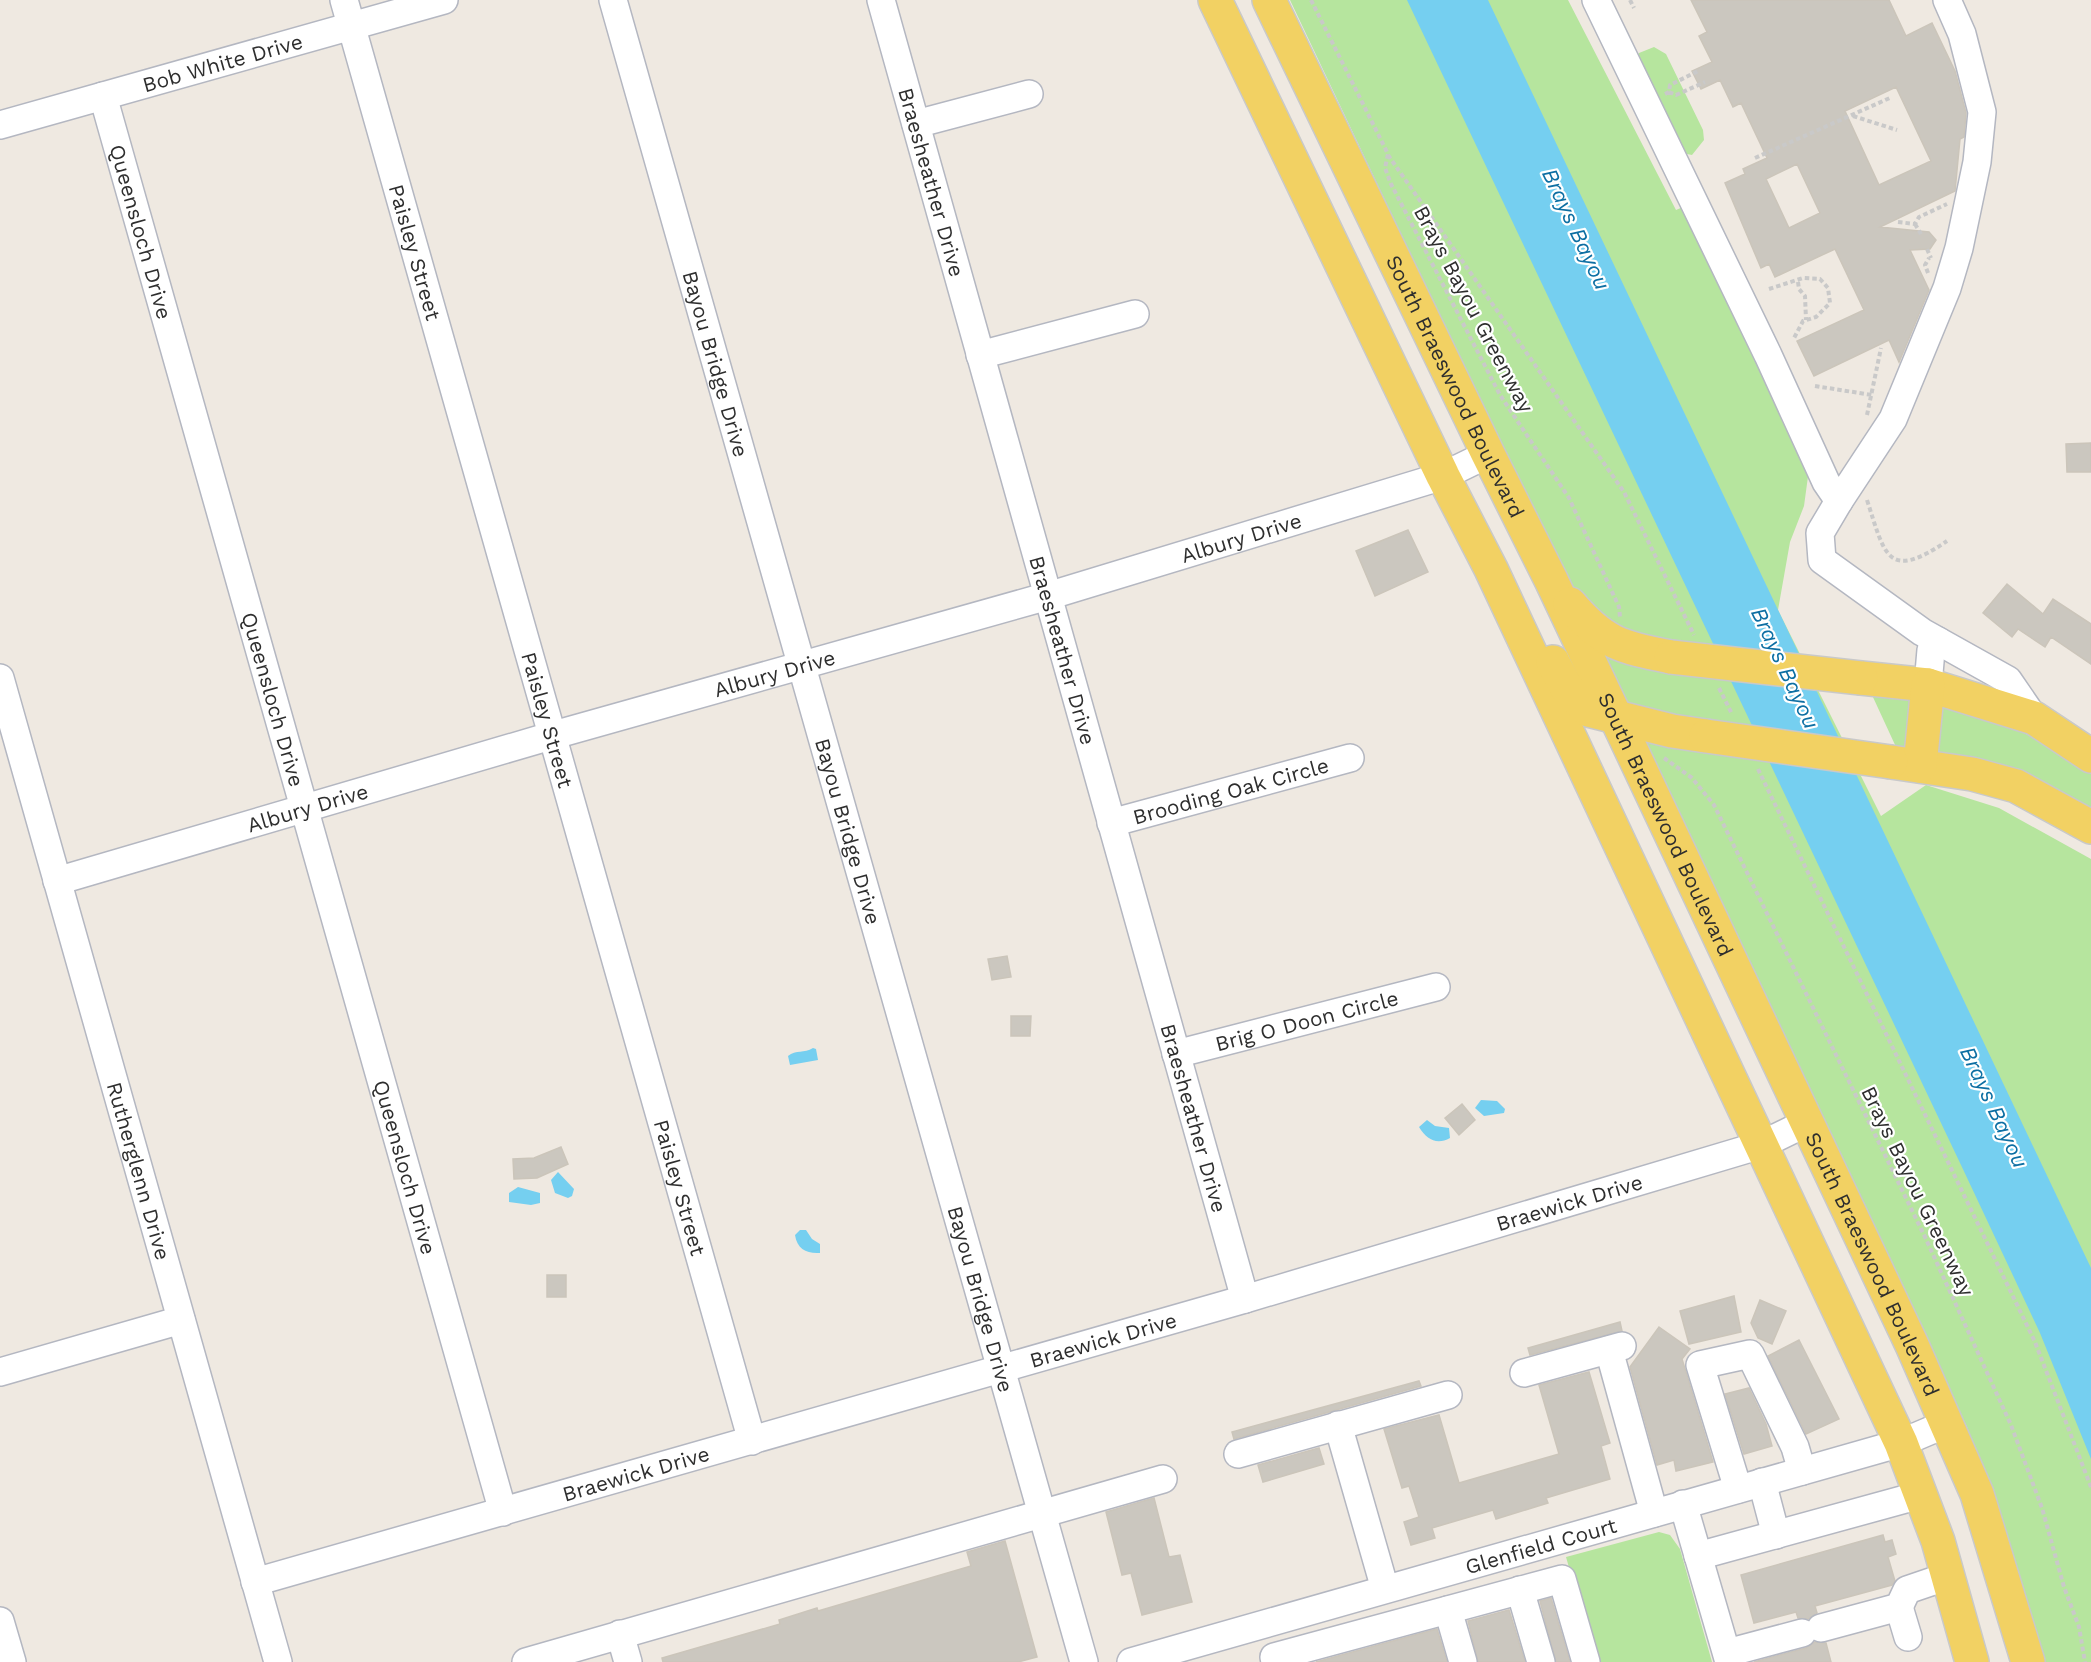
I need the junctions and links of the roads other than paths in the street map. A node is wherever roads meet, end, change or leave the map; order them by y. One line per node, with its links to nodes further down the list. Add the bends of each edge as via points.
1 (344, 0): 9 (street, Paisley Street)
2 (444, 0): 9 (street, Bob White Drive)
3 (613, 0): 25 (street, Bayou Bridge Drive)
4 (880, 0): 13 (street, Braesheather Drive)
5 (1215, 0): 15 (main road)
6 (1269, 0): 12 (main road, South Braeswood Boulevard)
7 (1596, 0): 20 (street, via 1658,98 1768,355 1826,482)
8 (1947, 0): 20 (street, via 1962,34 1982,112 1970,193 1947,288 1893,419)
9 (351, 26): 11 (street, Bob White Drive); 30 (street, Paisley Street)
10 (1029, 94): 13 (street)
11 (103, 96): 14 (street, Bob White Drive); 36 (street, Queensloch Drive)
12 (1325, 116): 15 (main road); 18 (main road, South Braeswood Boulevard)
13 (916, 124): 17 (street, Braesheather Drive)
14 (0, 125)
15 (1280, 138): 19 (main road)
16 (1136, 314): 17 (street)
17 (980, 355): 23 (street, Braesheather Drive)
18 (1488, 454): 19 (street, Albury Drive); 22 (main road, South Braeswood Boulevard)
19 (1443, 476): 21 (main road); 23 (street, Albury Drive)
20 (1839, 501): 24 (street, via 1820,533 1822,560)
21 (1491, 569): 28 (main road, via 1519,599 1575,699 1588,710); 43 (main road)
22 (1552, 582): 27 (main road, bridge, via 1590,627 1614,643); 28 (main road, South Braeswood Boulevard)
23 (1048, 596): 25 (street, Albury Drive); 37 (street, Braesheather Drive)
24 (1938, 641): 27 (street, via 1931,650); 29 (street, via 2008,680)
25 (801, 666): 30 (street, Albury Drive); 46 (street, Bayou Bridge Drive)
26 (0, 678): 39 (street, Rutherglenn Drive)
27 (1928, 685): 29 (main road); 34 (main road)
28 (1615, 717): 31 (main road); 35 (main road, South Braeswood Boulevard)
29 (2034, 718): 32 (main road)
30 (554, 735): 36 (street, Albury Drive); 52 (street, Paisley Street)
31 (1670, 746): 34 (main road, bridge, via 1706,736); 35 (main road, via 1656,751)
32 (2091, 756)
33 (1350, 758): 37 (street, Brooding Oak Circle)
34 (1906, 764): 38 (main road, via 1972,774 2016,786)
35 (1648, 788): 42 (main road, South Braeswood Boulevard)
36 (306, 809): 39 (street, Albury Drive); 60 (street, Queensloch Drive)
37 (1112, 823): 41 (street, Braesheather Drive)
38 (2091, 827)
39 (57, 881): 45 (street, Rutherglenn Drive)
40 (1436, 987): 41 (street, Brig O Doon Circle)
41 (1176, 1054): 44 (street, Braesheather Drive)
42 (1808, 1122): 43 (street, Braewick Drive); 50 (main road, South Braeswood Boulevard)
43 (1761, 1145): 44 (street, Braewick Drive); 53 (main road)
44 (1245, 1299): 46 (street, Braewick Drive)
45 (181, 1320): 47 (street); 66 (street, Rutherglenn Drive)
46 (1000, 1369): 52 (street, Braewick Drive); 62 (street, Bayou Bridge Drive)
47 (0, 1372)
48 (1524, 1373): 61 (street, via 1616,1348)
49 (1448, 1395): 51 (street)
50 (1948, 1423): 53 (street, Glenfield Court); 86 (main road, South Braeswood Boulevard, via 1977,1494)
51 (1338, 1425): 54 (street); 67 (street)
52 (752, 1441): 60 (street, Braewick Drive)
53 (1901, 1443): 55 (street, Glenfield Court); 58 (main road)
54 (1238, 1454)
55 (1802, 1471): 57 (street, Glenfield Court); 57 (street, via 1795,1447 1750,1354 1700,1365)
56 (1163, 1479): 62 (street)
57 (1749, 1486): 59 (street, Glenfield Court); 63 (street)
58 (1920, 1495): 63 (street); 65 (main road)
59 (1683, 1504): 61 (street, Glenfield Court); 64 (street)
60 (502, 1512): 66 (street, Braewick Drive)
61 (1654, 1513): 67 (street, Glenfield Court)
62 (1030, 1517): 72 (street); 79 (street, Bayou Bridge Drive)
63 (1776, 1535): 64 (street)
64 (1698, 1556): 74 (street)
65 (1948, 1576): 69 (street, via 1907,1590); 85 (main road)
66 (255, 1582): 76 (street, Rutherglenn Drive)
67 (1385, 1589): 80 (street, Glenfield Court)
68 (1520, 1590): 70 (street); 83 (street); 84 (street, via 1562,1579)
69 (1899, 1606): 73 (street); 74 (street)
70 (1448, 1610): 81 (street, via 1274,1657); 82 (street)
71 (0, 1621): 75 (street)
72 (620, 1634): 77 (street); 78 (street)
73 (1908, 1637)
74 (1728, 1658)
75 (12, 1662)
76 (278, 1662)
77 (526, 1662)
78 (628, 1662)
79 (1084, 1662)
80 (1131, 1662)
81 (1275, 1662)
82 (1463, 1662)
83 (1541, 1662)
84 (1586, 1662)
85 (1972, 1662)
86 (2028, 1662)

